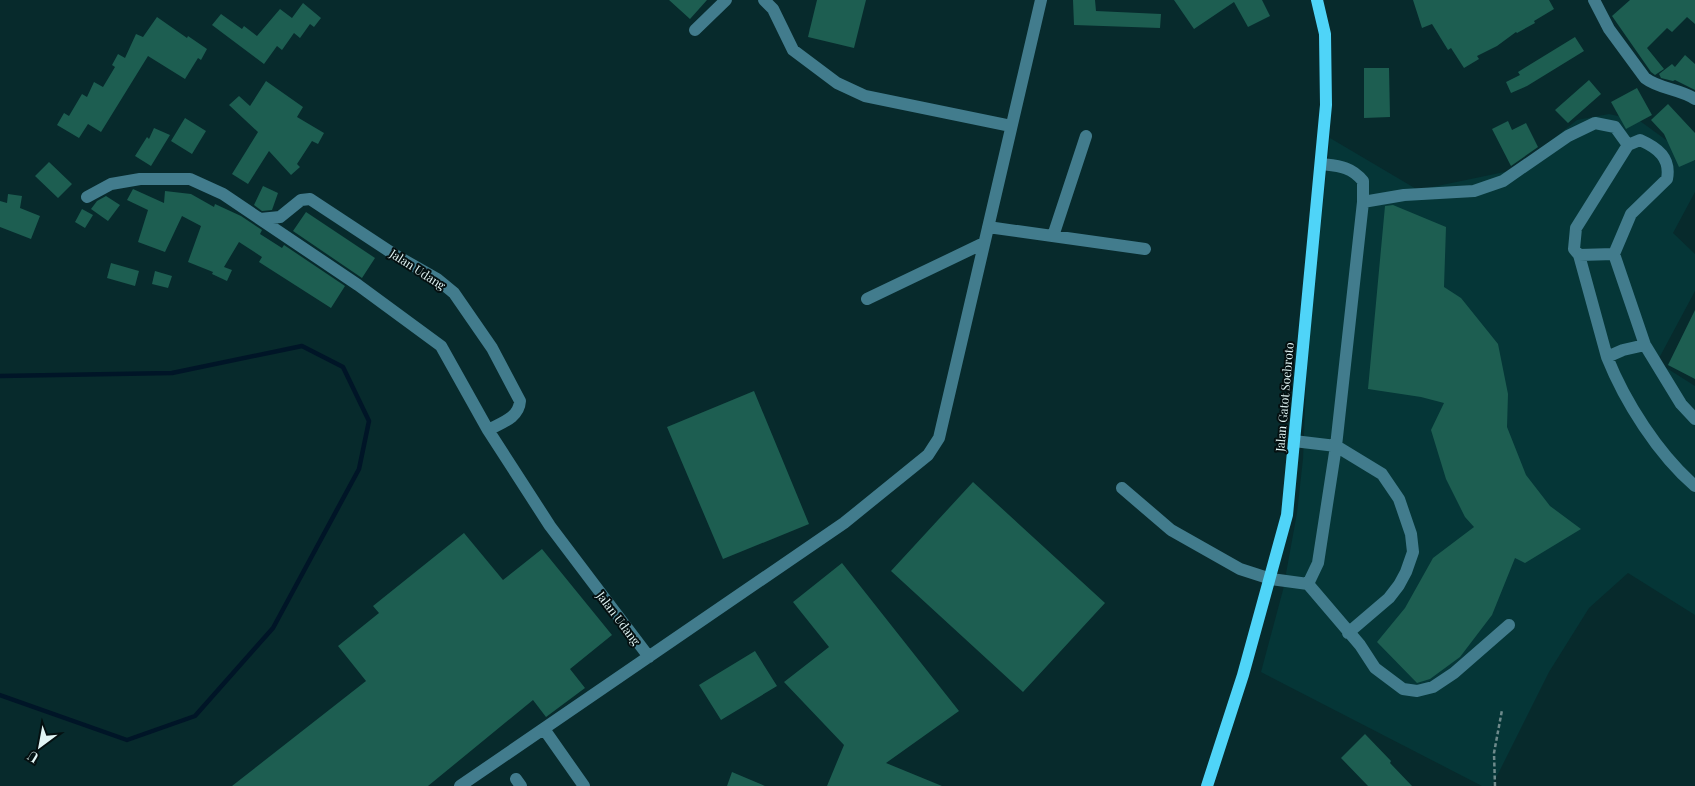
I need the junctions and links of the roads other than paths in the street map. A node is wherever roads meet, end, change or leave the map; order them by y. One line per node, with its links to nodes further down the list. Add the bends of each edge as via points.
1 (726, 0): 6 (street)
2 (1041, 0): 8 (street)
3 (1317, 0): 11 (main road, Jalan Gatot Soebroto, via 1325,34 1326,105)
4 (1594, 0): 7 (street, via 1609,29 1645,78)
5 (770, 3): 8 (street, via 793,50 837,83 865,96)
6 (695, 30)
7 (1695, 99)
8 (1011, 126): 15 (street)
9 (1086, 136): 16 (street)
10 (1628, 145): 13 (street, via 1615,127 1594,123 1568,136 1503,181 1481,189); 19 (street, via 1636,140 1645,143 1663,154 1669,170 1667,179 1631,214); 20 (street, via 1576,228 1574,249)
11 (1321, 164): 13 (street, via 1349,168 1356,173 1363,180); 26 (main road, Jalan Gatot Soebroto)
12 (88, 197): 14 (street, Jalan Udang, via 111,184 140,179 190,179 223,194)
13 (1362, 202): 27 (street)
14 (260, 219): 25 (street, Jalan Udang, via 441,346); 25 (street, Jalan Udang, via 280,217 301,200 310,199 454,293 492,348 520,401 514,416)
15 (988, 226): 16 (street); 17 (street)
16 (1053, 236): 18 (street)
17 (984, 243): 21 (street); 34 (street, via 939,438 928,455 844,523)
18 (1145, 249)
19 (1614, 254): 20 (street); 22 (street)
20 (1579, 255): 23 (street)
21 (867, 299)
22 (1644, 345): 23 (street); 24 (street, via 1681,404)
23 (1607, 356): 28 (street, via 1633,410 1679,472)
24 (1695, 419)
25 (488, 430): 34 (street, Jalan Udang, via 550,526)
26 (1294, 441): 27 (street); 30 (main road, Jalan Gatot Soebroto, via 1287,515)
27 (1336, 446): 31 (street, via 1318,563); 33 (street, via 1382,474 1399,499 1411,534 1413,552 1406,572 1389,598)
28 (1694, 484)
29 (1122, 488): 30 (street, via 1171,530 1240,569)
30 (1271, 579): 31 (street); 38 (main road, Jalan Gatot Soebroto)
31 (1308, 584): 33 (street)
32 (1509, 625): 33 (street, via 1454,673 1433,687 1417,691 1403,689 1385,677)
33 (1348, 633)
34 (649, 657): 35 (street)
35 (544, 729): 36 (street); 37 (street)
36 (460, 786)
37 (584, 786)
38 (1207, 786)

